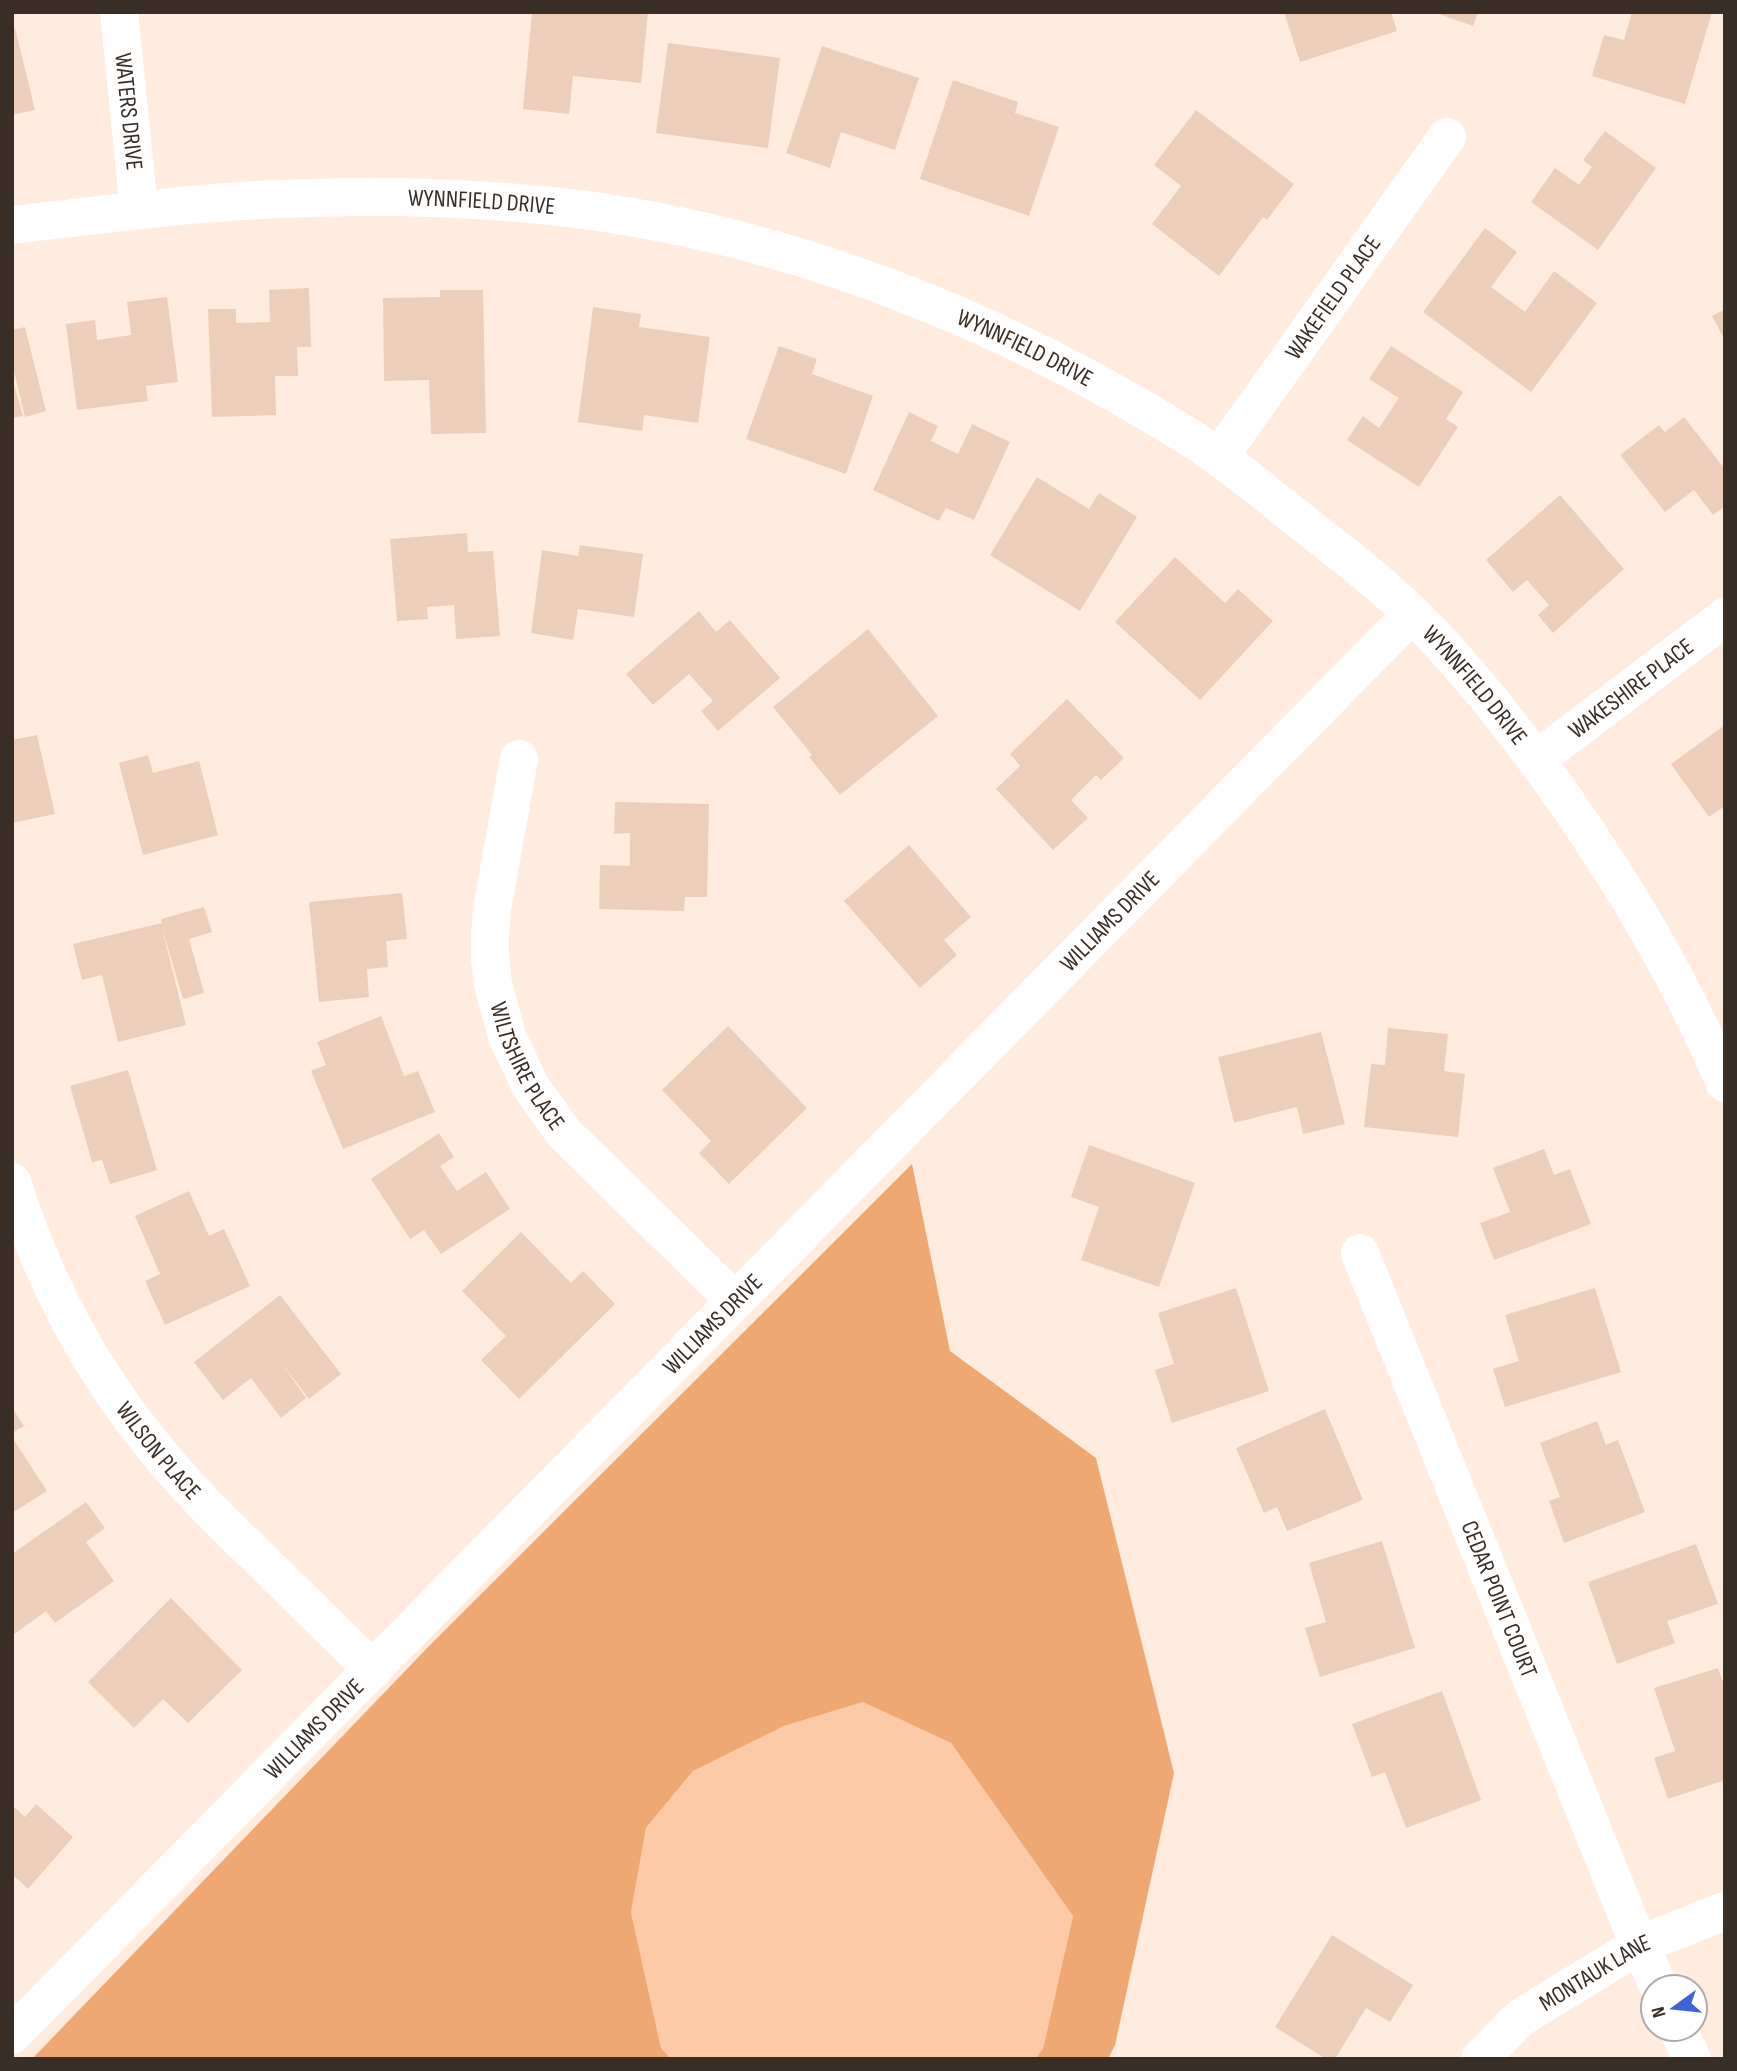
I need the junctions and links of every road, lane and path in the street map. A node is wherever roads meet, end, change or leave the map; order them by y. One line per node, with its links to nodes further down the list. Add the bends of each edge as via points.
1 (119, 12): 3 (street, WATERS DRIVE)
2 (1447, 137): 5 (street, WAKEFIELD PLACE)
3 (139, 210): 4 (street, WYNNFIELD DRIVE); 5 (street, WYNNFIELD DRIVE, via 281,199 415,197 559,207 697,231 797,257 946,310 1065,365)
4 (12, 225)
5 (1219, 457): 6 (street, WYNNFIELD DRIVE)
6 (1412, 614): 9 (street, WYNNFIELD DRIVE, via 1490,700); 13 (street, WILLIAMS DRIVE)
7 (1725, 617): 9 (street, WAKESHIRE PLACE)
8 (519, 759): 13 (street, WILTSHIRE PLACE, via 490,935 493,985 512,1048 531,1087 563,1132)
9 (1536, 760): 10 (street, WYNNFIELD DRIVE, via 1633,902)
10 (1725, 1083)
11 (12, 1182): 14 (street, WILSON PLACE, via 64,1308 95,1366 133,1421 202,1502)
12 (1360, 1253): 16 (street, CEDAR POINT COURT)
13 (735, 1301): 14 (street, WILLIAMS DRIVE)
14 (373, 1670): 18 (street, WILLIAMS DRIVE)
15 (1725, 1911): 16 (street, MONTAUK LANE)
16 (1639, 1945): 17 (street, CEDAR POINT COURT); 20 (street, MONTAUK LANE, via 1520,2018)
17 (1652, 1973)
18 (12, 2035)
19 (1685, 2043): 21 (street)
20 (1480, 2059)
21 (1692, 2059)

